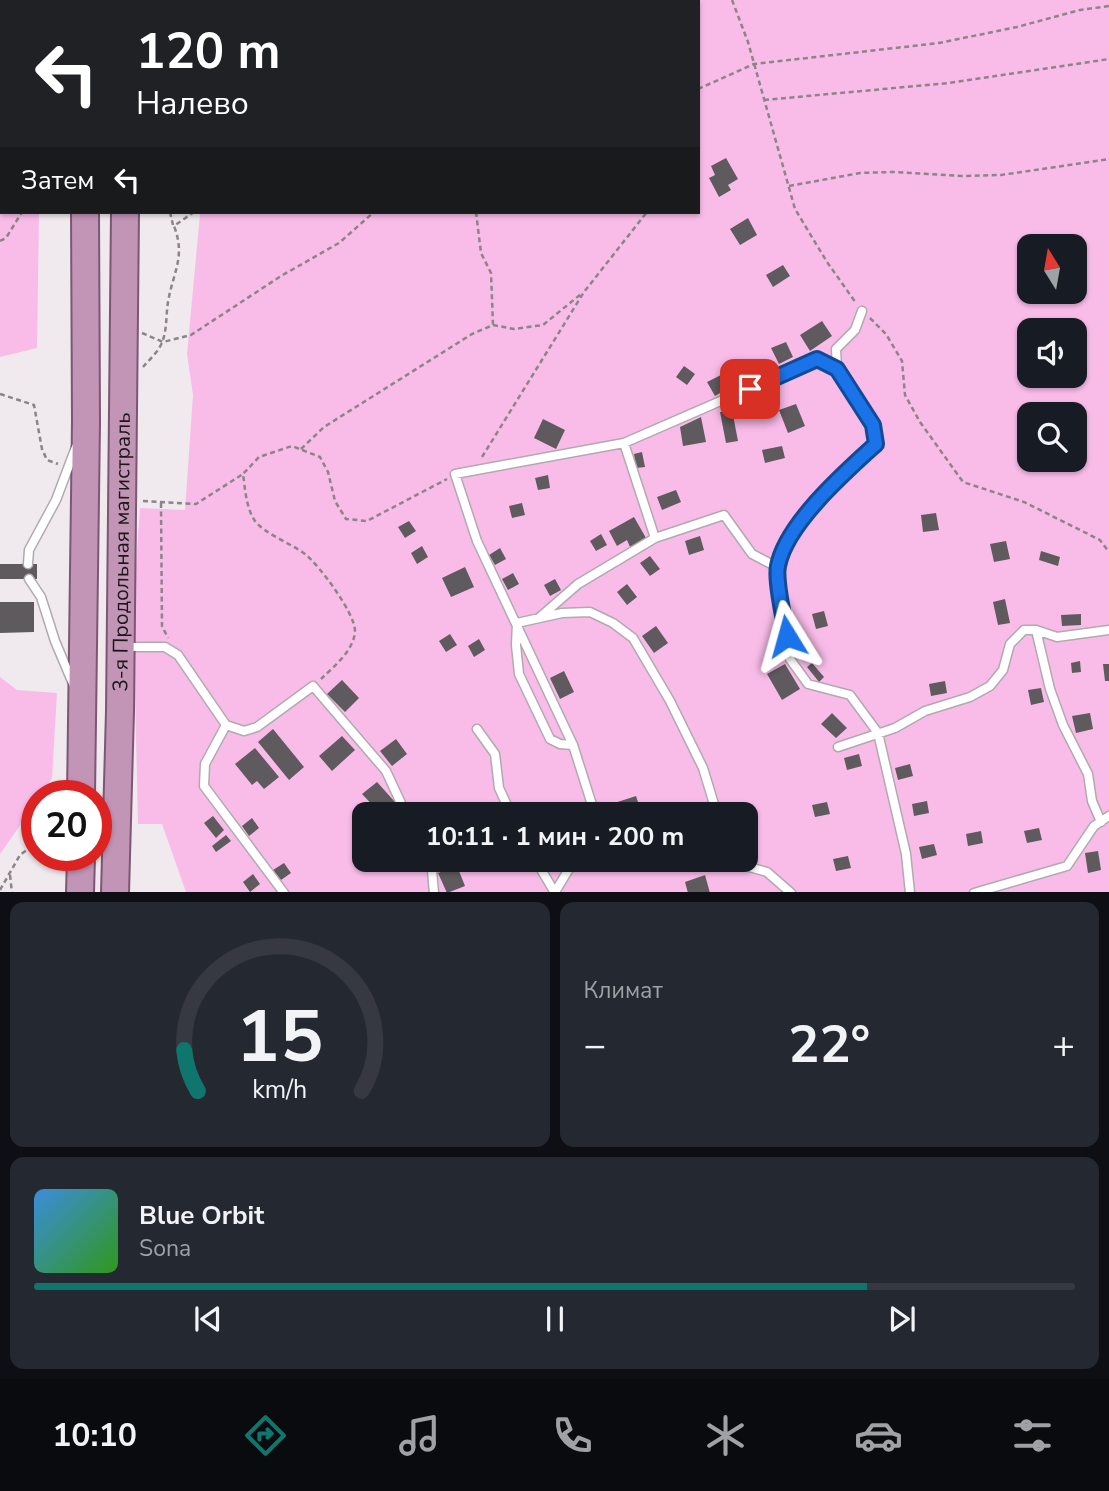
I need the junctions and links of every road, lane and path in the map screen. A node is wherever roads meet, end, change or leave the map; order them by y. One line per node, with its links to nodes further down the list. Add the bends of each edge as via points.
1 (732, 0): 4 (path)
2 (1109, 6): 4 (path, via 939,43)
3 (1109, 59): 6 (path, via 949,83)
4 (754, 65): 5 (path); 6 (path)
5 (700, 88)
6 (764, 100): 8 (path)
7 (1109, 159): 8 (path, via 1001,175 860,173)
8 (788, 186): 20 (path, via 794,209)
9 (21, 214): 18 (path)
10 (85, 214): 27 (highway, 3-я Продольная магистраль)
11 (125, 214): 21 (highway, 3-я Продольная магистраль)
12 (171, 214): 17 (path)
13 (191, 214): 17 (path)
14 (372, 214): 23 (path, via 339,243 191,335)
15 (476, 214): 22 (path, via 481,253 491,273)
16 (645, 214): 19 (path)
17 (174, 226): 23 (path, via 180,246)
18 (0, 241)
19 (584, 292): 22 (path, via 542,325 514,329); 32 (path, via 484,456)
20 (862, 311): 24 (lane, via 855,330 836,349); 36 (path, via 886,334 902,361 905,395 962,482 1024,502 1100,540)
21 (123, 325): 23 (path); 33 (highway, 3-я Продольная магистраль)
22 (493, 325): 29 (path, via 324,427)
23 (163, 342): 25 (path)
24 (837, 369): 28 (lane, via 817,359); 38 (lane, via 873,425 876,444 825,492 789,538)
25 (140, 374)
26 (0, 394): 30 (path, via 34,405 47,460)
27 (86, 422): 30 (lane); 47 (highway, 3-я Продольная магистраль)
28 (624, 443): 32 (lane); 35 (lane)
29 (300, 450): 31 (path, via 292,446 259,457); 32 (path, via 320,457 346,519 367,521)
30 (68, 468): 37 (lane, via 29,551)
31 (243, 474): 34 (path, via 196,504); 46 (path, via 255,521 307,555 331,583 355,632 347,653)
32 (455, 474): 41 (lane, via 477,541)
33 (121, 499): 34 (path); 44 (highway, 3-я Продольная магистраль)
34 (161, 503): 45 (path, via 162,626)
35 (655, 538): 38 (lane, via 724,515 752,554); 40 (lane, via 578,584)
36 (1109, 552)
37 (28, 564)
38 (777, 567): 50 (lane, via 790,659 808,684 850,695)
39 (29, 579): 47 (lane, via 41,597)
40 (537, 620): 41 (lane); 57 (lane, via 590,612 633,638 670,701)
41 (517, 623): 51 (lane); 51 (lane, via 519,674 550,739)
42 (1036, 629): 43 (lane, via 1057,637); 50 (lane, via 1024,630 1010,644 1003,670 990,686); 59 (lane, via 1050,689 1088,774)
43 (1109, 630)
44 (120, 647): 45 (lane, via 165,648); 70 (highway, 3-я Продольная магистраль)
45 (178, 655): 48 (lane)
46 (313, 687): 48 (lane, via 257,727 244,731); 54 (lane, via 386,771)
47 (83, 707): 53 (highway, 3-я Продольная магистраль)
48 (226, 725): 71 (lane, via 205,764 204,786)
49 (477, 729): 55 (lane, via 495,754)
50 (878, 733): 52 (lane); 75 (lane, via 906,854)
51 (573, 745): 56 (lane)
52 (838, 747)
53 (81, 780)
54 (400, 802)
55 (505, 802)
56 (591, 802)
57 (713, 802)
58 (1109, 816): 59 (lane)
59 (1101, 822): 76 (lane, via 1067,866)
60 (21, 854): 66 (path)
61 (758, 870): 74 (lane)
62 (81, 871): 69 (highway)
63 (432, 872): 72 (lane)
64 (543, 872): 73 (lane)
65 (567, 872): 73 (lane)
66 (10, 874): 67 (path); 68 (path)
67 (0, 890)
68 (12, 892)
69 (80, 892)
70 (115, 892)
71 (284, 892)
72 (434, 892)
73 (555, 892)
74 (792, 892)
75 (910, 892)
76 (974, 892)

